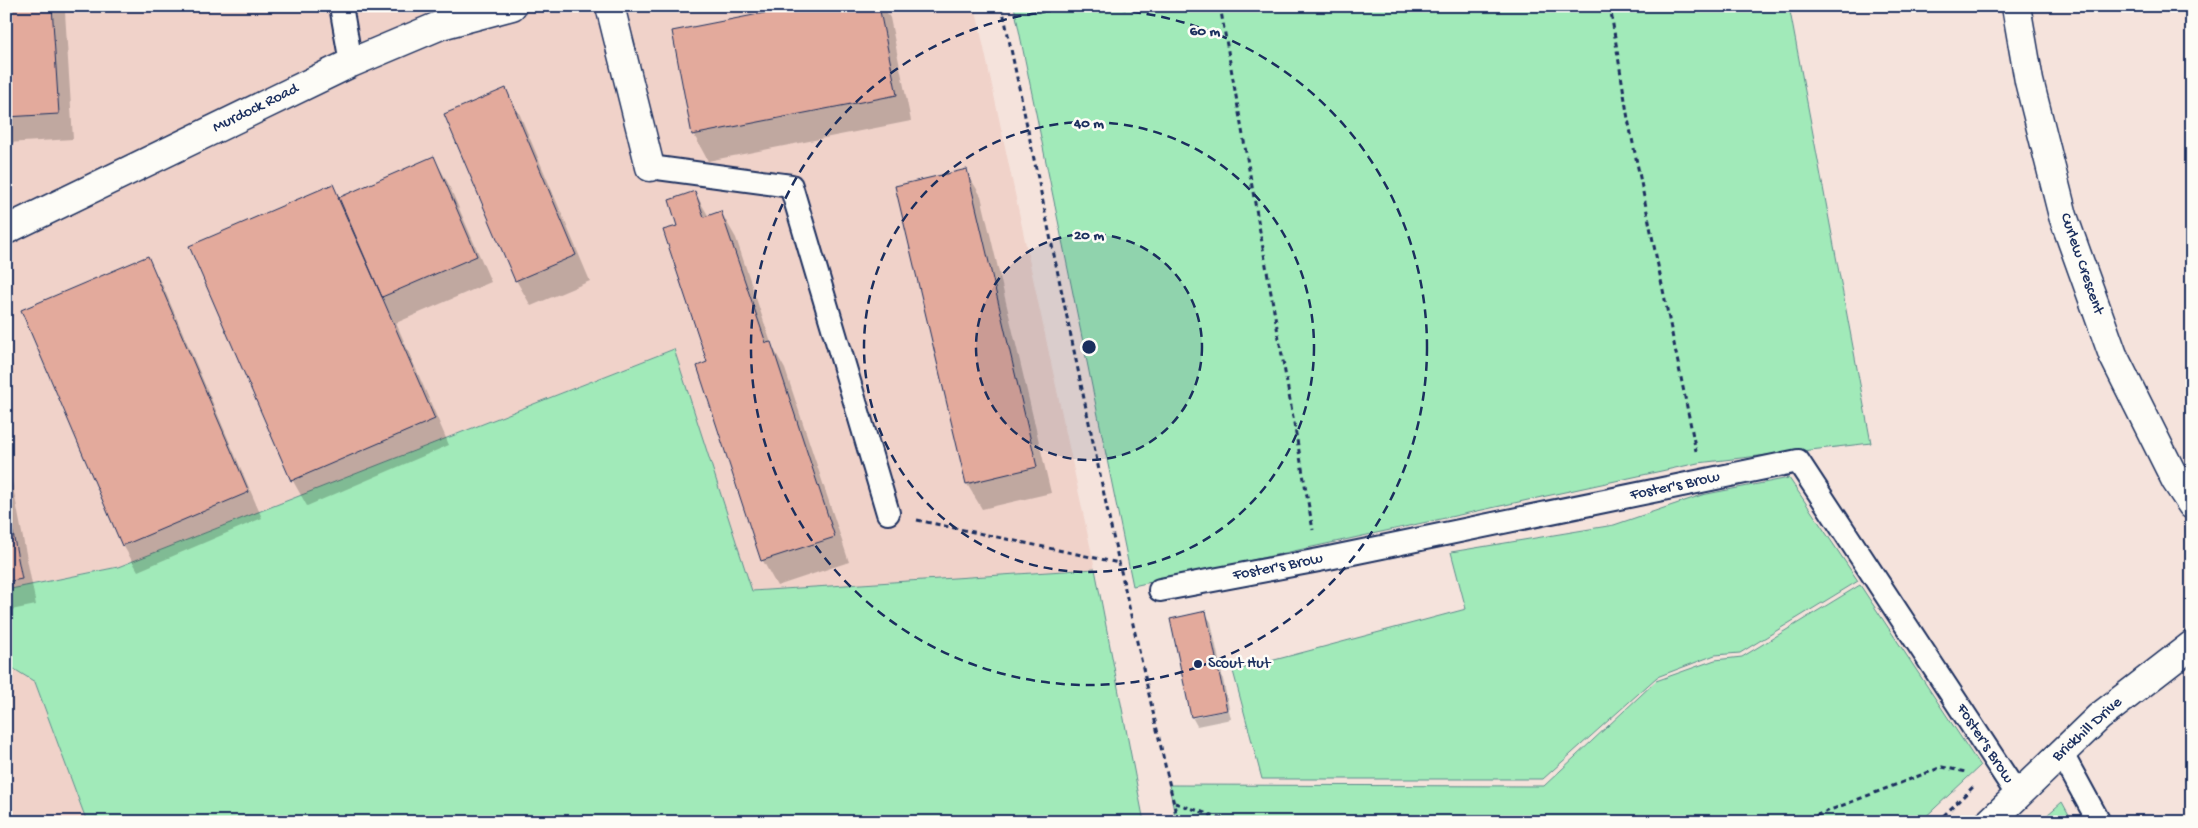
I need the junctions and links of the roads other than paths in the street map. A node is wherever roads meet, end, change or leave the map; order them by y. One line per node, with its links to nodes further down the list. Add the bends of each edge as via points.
1 (340, 6): 5 (lane)
2 (512, 6): 5 (street, Murdock Road, via 441,25)
3 (610, 6): 6 (street)
4 (2016, 6): 8 (street, Curlew Crescent, via 2029,81 2067,225 2113,355 2176,481)
5 (351, 63): 7 (street, Murdock Road)
6 (650, 167): 9 (lane, via 791,186)
7 (6, 230)
8 (2192, 505)
9 (888, 514)
10 (1160, 590): 13 (lane, Foster's Brow, via 1798,461)
11 (2192, 645): 12 (street, Brickhill Drive, via 2099,716)
12 (2062, 754): 13 (street, Brickhill Drive); 15 (lane)
13 (2017, 794): 14 (street, Brickhill Drive)
14 (1990, 822)
15 (2100, 822)

